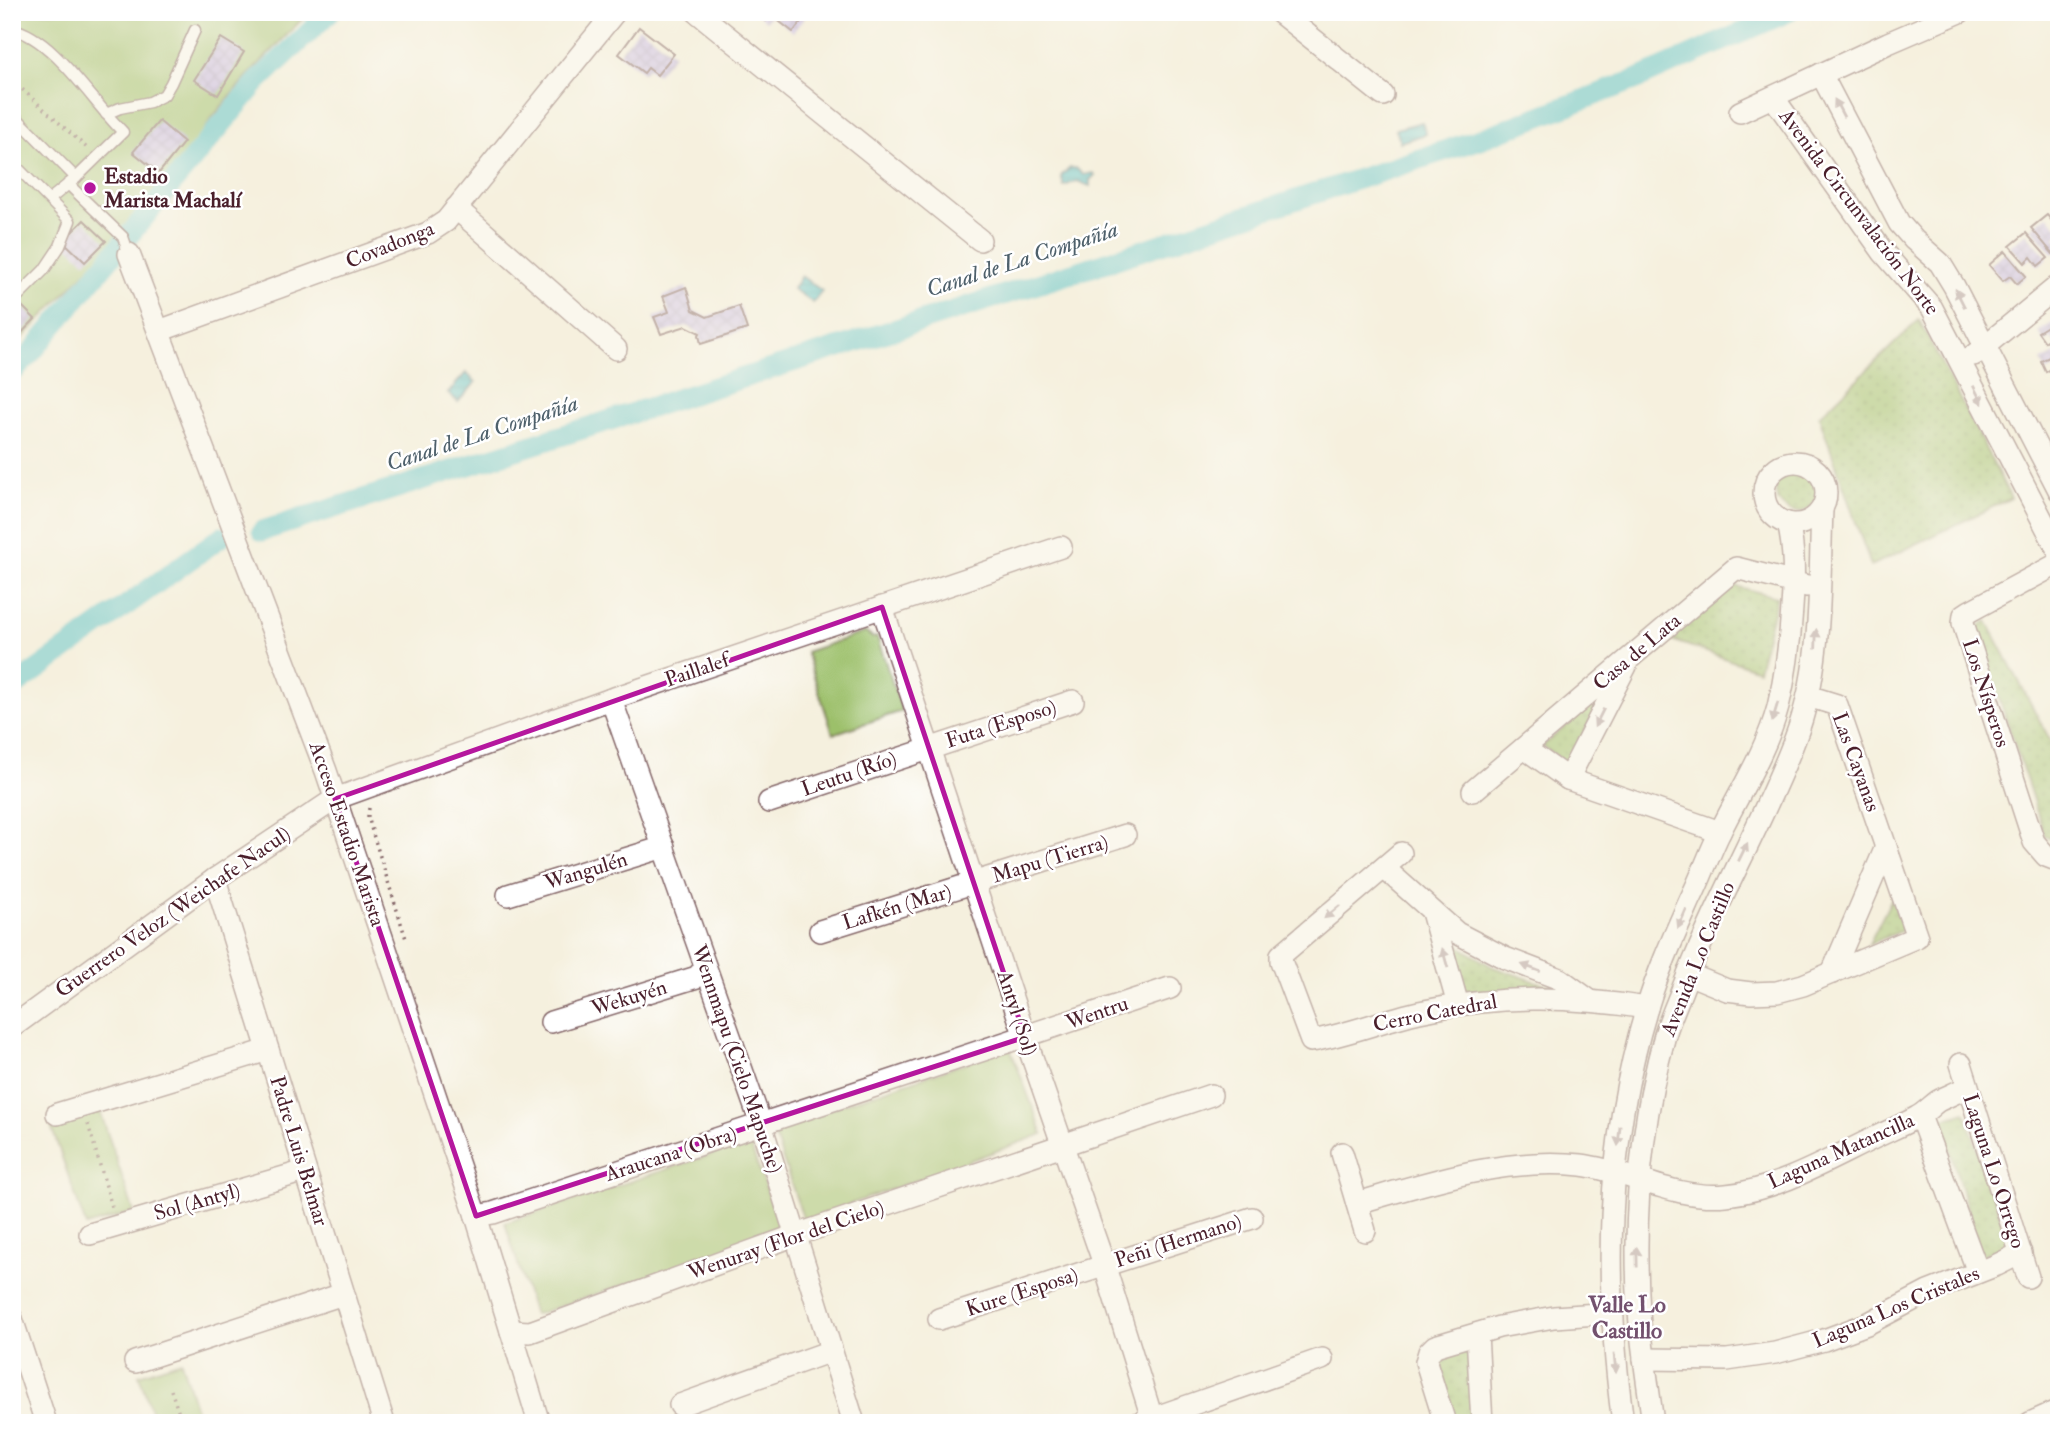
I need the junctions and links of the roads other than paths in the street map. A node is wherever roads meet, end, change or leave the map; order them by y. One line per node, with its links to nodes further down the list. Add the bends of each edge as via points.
1 (615, 12): 16 (street, Covadonga)
2 (696, 12): 17 (street)
3 (1279, 12): 8 (street)
4 (1960, 12): 7 (street)
5 (12, 29): 12 (lane, via 23,31 53,53)
6 (195, 30): 12 (lane, via 164,95)
7 (1821, 74): 9 (street); 22 (street, Avenida Circunvalación Norte, one-way to 7, via 1940,263 1899,223)
8 (1383, 95)
9 (1773, 97): 10 (street); 24 (street, Avenida Circunvalación Norte, via 1883,252 1932,308)
10 (1740, 112)
11 (12, 113): 14 (lane)
12 (106, 114): 14 (lane, via 123,132)
13 (12, 162): 15 (lane)
14 (72, 181): 15 (lane); 18 (lane, via 123,237)
15 (50, 199): 20 (lane, via 70,221 44,270)
16 (456, 208): 21 (street, Covadonga, via 429,233); 23 (street)
17 (980, 240)
18 (129, 254): 21 (street, Acceso Estadio Marista)
19 (2059, 285): 22 (street)
20 (12, 302)
21 (159, 331): 42 (street, Acceso Estadio Marista)
22 (1985, 347): 24 (street); 25 (street, Avenida Circunvalación Norte)
23 (616, 349)
24 (1963, 364): 29 (street, Avenida Circunvalación Norte, one-way to 29)
25 (2059, 490)
26 (1822, 509): 27 (street, via 1807,521); 27 (street, Avenida Lo Castillo, via 1826,488 1817,470 1798,461 1777,466 1769,473 1763,493 1770,513); 32 (street, Avenida Lo Castillo)
27 (1788, 523): 31 (street, Avenida Lo Castillo)
28 (1061, 547): 33 (street, Paillalef)
29 (2059, 552)
30 (2059, 563): 49 (street, Los Nísperos, via 1970,611 1963,622 2034,842 2046,856)
31 (1793, 583): 32 (street, Casa de Lata); 34 (street, Casa de Lata, via 1736,568); 44 (street, Avenida Lo Castillo, one-way to 44, via 1789,649 1777,709)
32 (1818, 588): 35 (street, Avenida Lo Castillo, one-way to 32, via 1816,653)
33 (882, 607): 36 (street, Paillalef); 38 (street, Antyl (Sol))
34 (1631, 657): 39 (street, Casa de Lata); 40 (street, one-way to 40)
35 (1808, 696): 47 (street, Las Cayanas, via 1837,705); 58 (street, Avenida Lo Castillo, one-way to 35, via 1790,750)
36 (611, 699): 42 (street, Paillalef); 46 (street, Wennmapu (Cielo Mapuche))
37 (1073, 701): 38 (street, Futa (Esposo))
38 (929, 747): 43 (street, Leutu (Río)); 52 (street, Antyl (Sol))
39 (1524, 748): 40 (street); 41 (street, Casa de Lata)
40 (1568, 779): 44 (street)
41 (1473, 791)
42 (335, 799): 51 (street, Guerrero Veloz (Weichafe Nacul)); 78 (street, Acceso Estadio Marista)
43 (769, 802)
44 (1720, 832): 62 (street, Avenida Lo Castillo, one-way to 62)
45 (1125, 835): 52 (street, Mapu (Tierra))
46 (664, 847): 53 (street, Wangulén); 56 (street, Wennmapu (Cielo Mapuche))
47 (1886, 847): 57 (street); 57 (street, Las Cayanas, via 1917,937)
48 (1401, 853): 50 (street)
49 (2059, 860)
50 (1384, 868): 54 (street); 61 (street, Cerro Catedral, one-way to 61, via 1281,955 1310,1040)
51 (215, 879): 64 (street, Guerrero Veloz (Weichafe Nacul)); 66 (street, Padre Luis Belmar)
52 (974, 883): 55 (street, Lafkén (Mar)); 65 (street, Antyl (Sol))
53 (509, 895)
54 (1432, 912): 60 (street, one-way to 54, via 1560,979 1479,946); 61 (street, one-way to 54)
55 (820, 931)
56 (705, 968): 63 (street, Wekuyén, via 697,978); 72 (street, Wennmapu (Cielo Mapuche))
57 (1832, 973): 58 (street, Las Cayanas, via 1777,992 1751,993)
58 (1688, 974): 76 (street, Avenida Lo Castillo, via 1666,1031 1643,1143)
59 (1170, 988): 65 (street, Wentru)
60 (1591, 1001): 61 (street, Cerro Catedral, via 1532,998); 62 (street, Cerro Catedral)
61 (1458, 1004)
62 (1647, 1008): 76 (street, Avenida Lo Castillo, one-way to 76, via 1620,1118)
63 (551, 1022)
64 (12, 1027)
65 (1024, 1037): 72 (street, Araucana (Obra)); 73 (street, Antyl (Sol))
66 (268, 1050): 70 (street); 75 (street, Padre Luis Belmar)
67 (1961, 1064): 68 (street, Laguna Lo Orrego)
68 (1967, 1087): 71 (street, Laguna Matancilla); 83 (street, Laguna Lo Orrego)
69 (1210, 1095): 73 (street, Wenuray (Flor del Cielo))
70 (57, 1114)
71 (1920, 1116): 76 (street, Laguna Matancilla, via 1787,1178 1725,1195 1671,1191); 85 (street)
72 (761, 1124): 78 (street, Araucana (Obra)); 82 (street, Wennmapu (Cielo Mapuche))
73 (1061, 1144): 82 (street, Wenuray (Flor del Cielo)); 84 (street, Antyl (Sol))
74 (1342, 1153): 77 (street)
75 (304, 1171): 81 (street, Sol (Antyl)); 87 (street, Padre Luis Belmar)
76 (1627, 1176): 77 (street, Laguna Matancilla, via 1583,1165 1536,1163 1456,1174); 88 (street, Avenida Lo Castillo, via 1611,1223); 95 (street, Avenida Lo Castillo, one-way to 76)
77 (1357, 1203): 80 (street)
78 (476, 1216): 91 (street, Acceso Estadio Marista)
79 (1252, 1218): 84 (street, Peñi (Hermano))
80 (1365, 1231)
81 (90, 1234)
82 (796, 1235): 91 (street, Wenuray (Flor del Cielo), via 530,1332); 93 (street, Wennmapu (Cielo Mapuche))
83 (2021, 1253): 85 (street, Laguna Los Cristales); 86 (street, Laguna Lo Orrego)
84 (1104, 1264): 90 (street, Kure (Esposa)); 99 (street, Antyl (Sol))
85 (1978, 1272): 95 (street, Laguna Los Cristales, via 1824,1340 1727,1360)
86 (2028, 1277)
87 (343, 1294): 96 (street); 100 (street, Padre Luis Belmar)
88 (1612, 1313): 92 (street, via 1554,1317); 106 (street, Avenida Lo Castillo, one-way to 106)
89 (12, 1319): 101 (street)
90 (939, 1319)
91 (512, 1331): 102 (street, Acceso Estadio Marista)
92 (1477, 1334): 104 (street, via 1435,1346 1429,1352 1426,1362); 105 (street)
93 (831, 1351): 97 (street); 103 (street, Wennmapu (Cielo Mapuche))
94 (1322, 1359): 99 (street)
95 (1644, 1359): 107 (street, Avenida Lo Castillo)
96 (135, 1362)
97 (680, 1405)
98 (2059, 1410): 108 (street)
99 (1145, 1420)
100 (378, 1421)
101 (46, 1423)
102 (539, 1423)
103 (854, 1423)
104 (1445, 1423)
105 (1482, 1423)
106 (1623, 1423)
107 (1653, 1423)
108 (2030, 1423)

